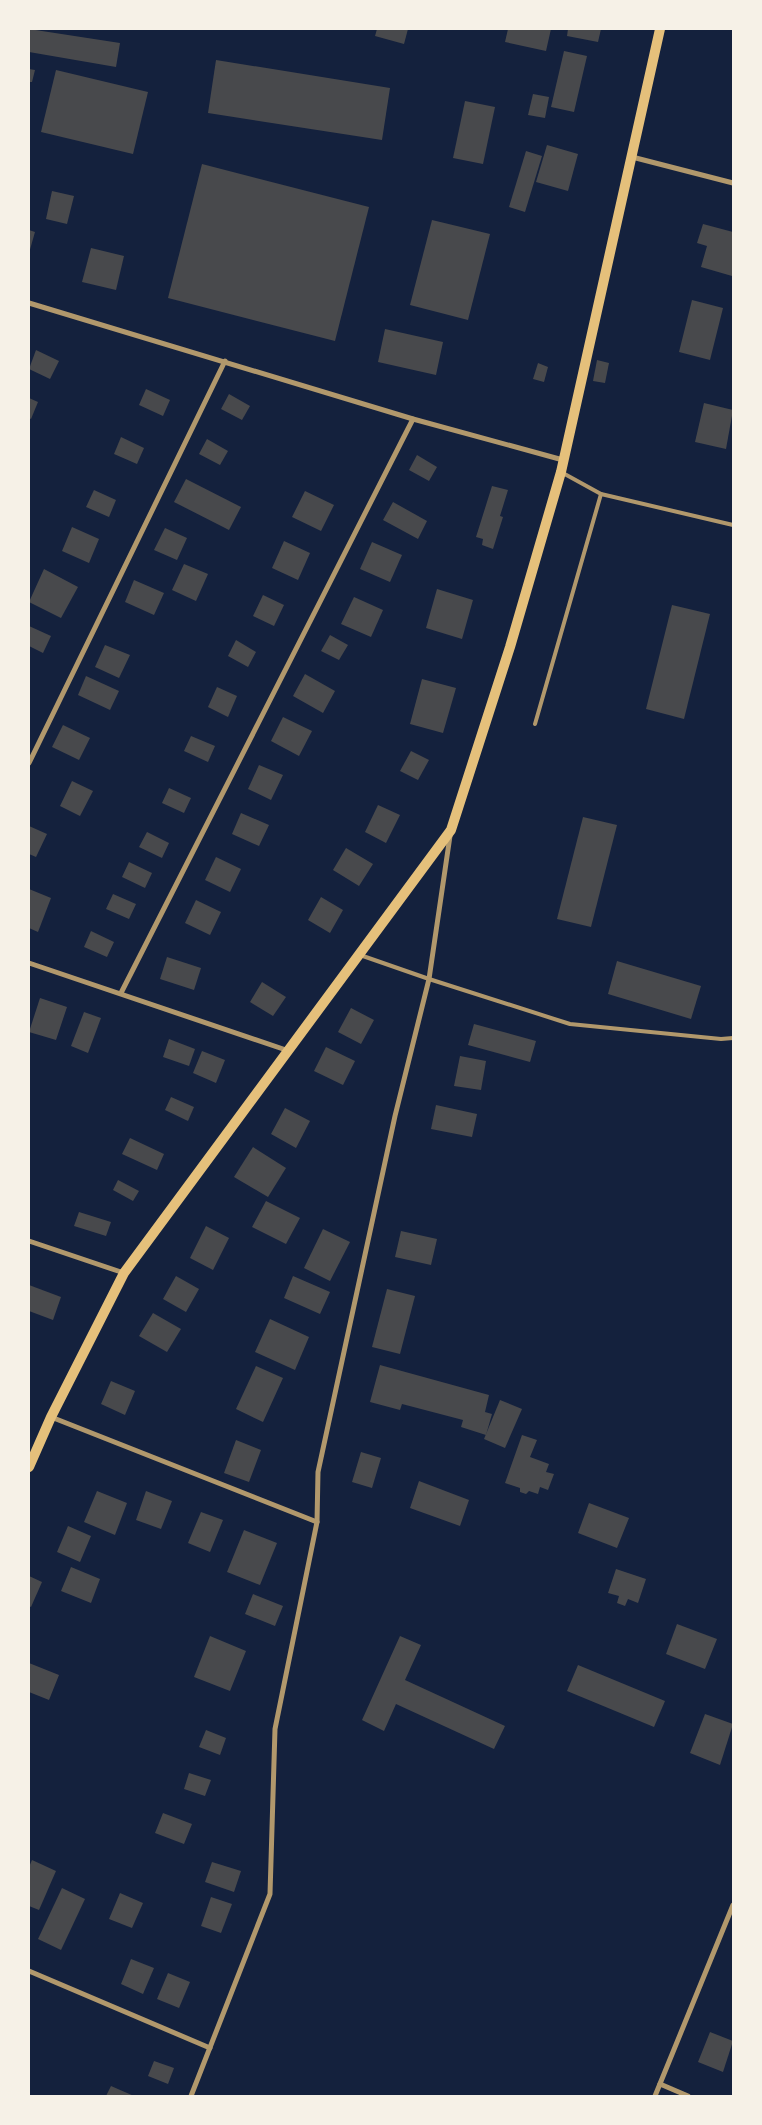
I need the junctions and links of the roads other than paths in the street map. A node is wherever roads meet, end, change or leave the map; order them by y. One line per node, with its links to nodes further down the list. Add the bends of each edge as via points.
1 (660, 29): 2 (main road)
2 (632, 158): 3 (street); 7 (main road)
3 (733, 183)
4 (29, 303): 5 (street)
5 (224, 361): 6 (street); 12 (street)
6 (413, 419): 7 (street); 17 (street)
7 (564, 460): 8 (main road)
8 (561, 472): 9 (lane); 13 (main road, via 510,647)
9 (601, 494): 10 (lane); 11 (lane)
10 (733, 526)
11 (535, 724)
12 (29, 762)
13 (451, 830): 14 (main road); 16 (street)
14 (359, 954): 16 (lane); 19 (main road)
15 (29, 963): 17 (street)
16 (429, 980): 18 (lane, via 570,1024); 24 (street, via 395,1116 318,1472)
17 (121, 993): 19 (street)
18 (733, 1038)
19 (289, 1051): 21 (main road)
20 (29, 1241): 21 (street)
21 (124, 1273): 22 (main road)
22 (52, 1417): 23 (main road); 24 (street)
23 (29, 1467)
24 (317, 1522): 27 (street, via 274,1729 270,1894)
25 (733, 1905): 28 (street)
26 (29, 1971): 27 (street)
27 (210, 2048): 29 (street)
28 (660, 2084): 30 (street); 31 (street)
29 (191, 2096)
30 (655, 2096)
31 (688, 2096)

